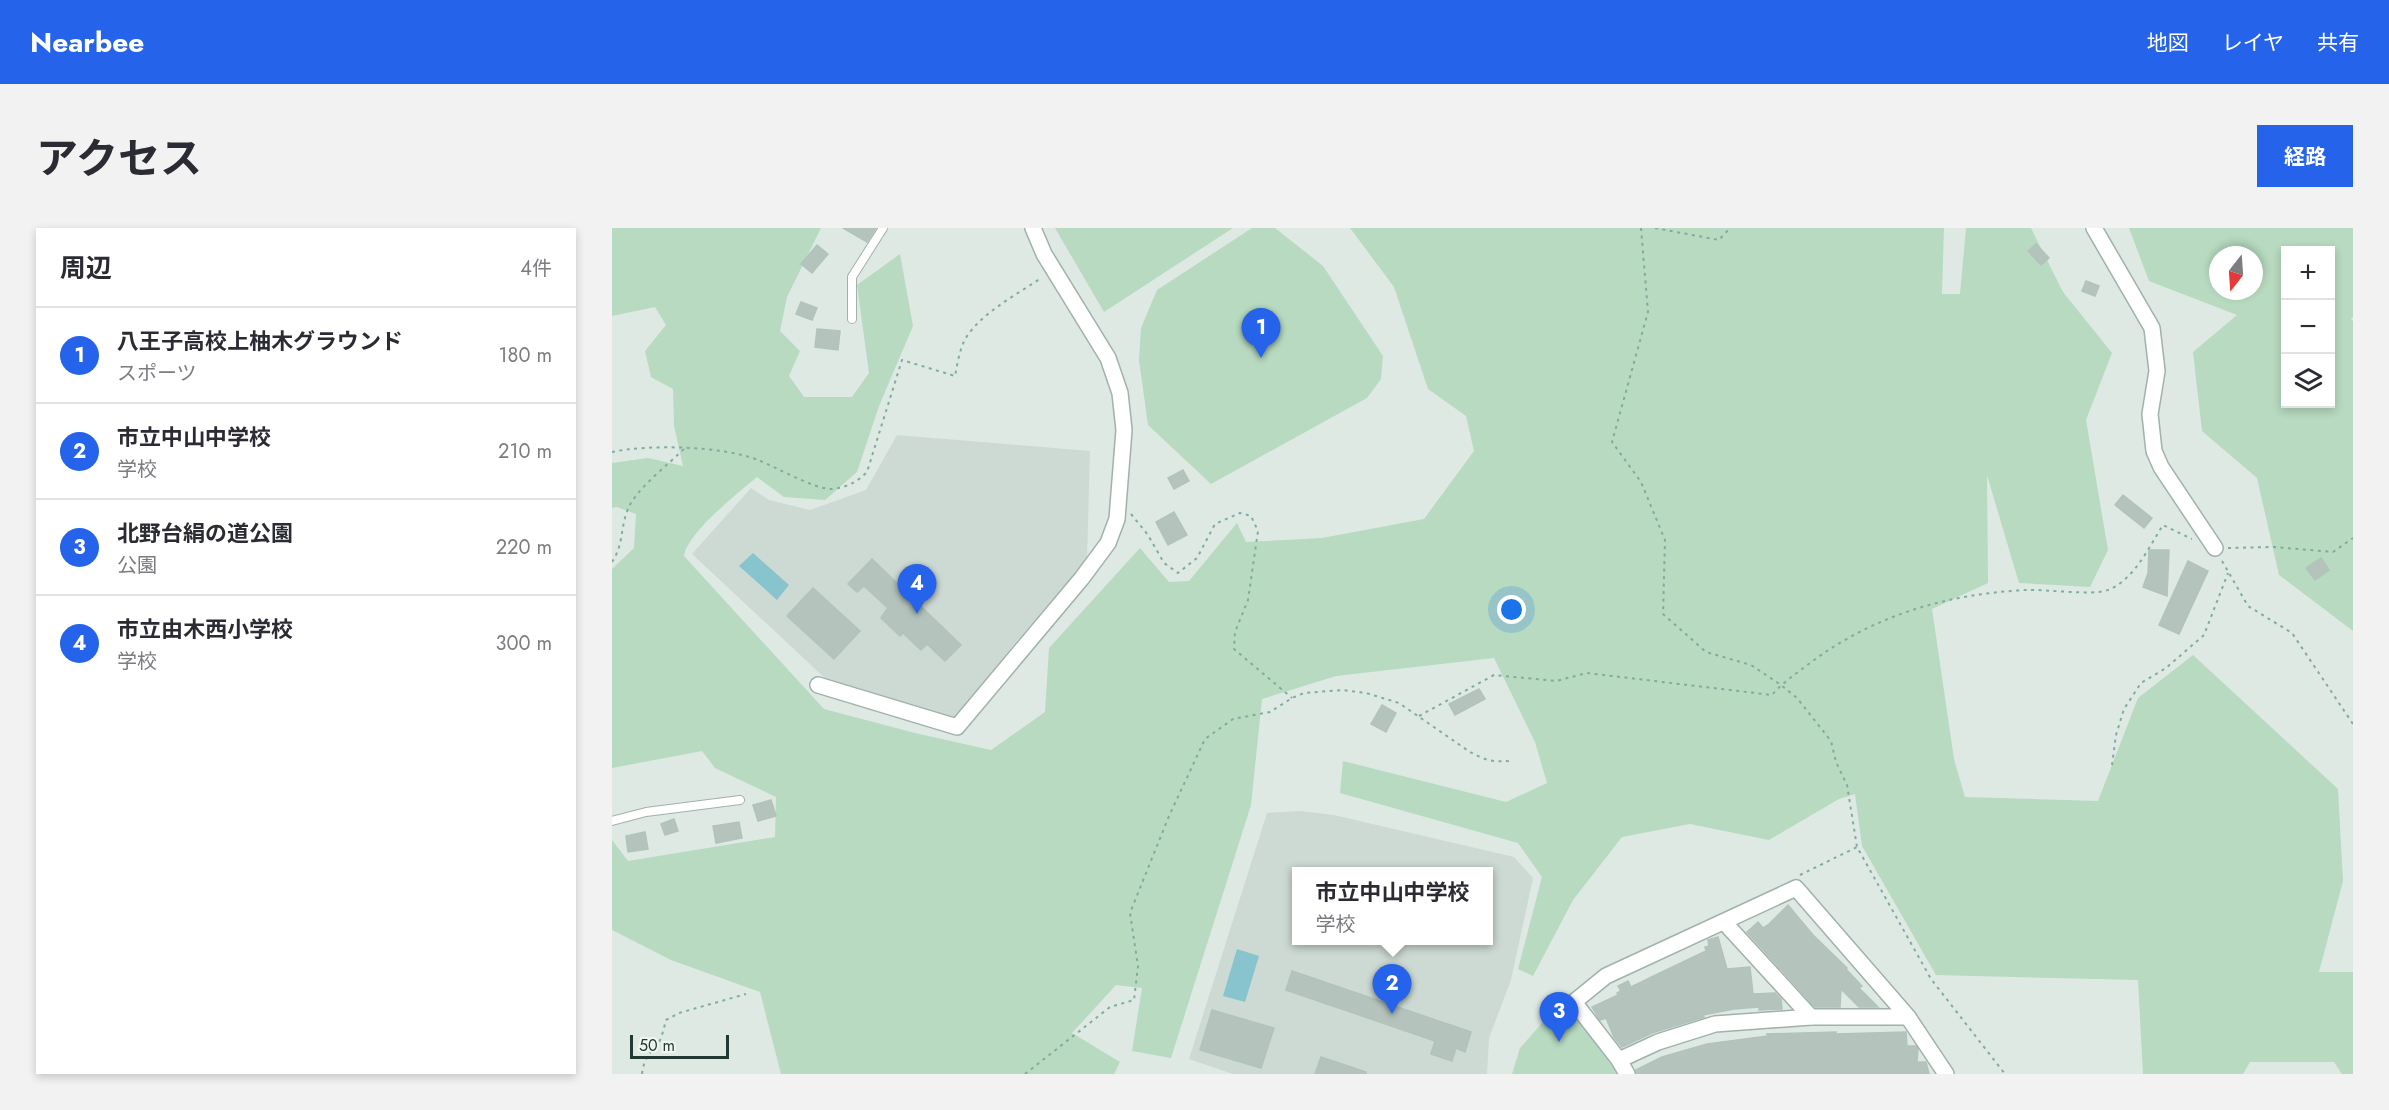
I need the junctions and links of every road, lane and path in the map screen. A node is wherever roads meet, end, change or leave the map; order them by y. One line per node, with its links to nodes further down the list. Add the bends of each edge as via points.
1 (883, 228): 8 (lane, via 852,277)
2 (1033, 228): 7 (street)
3 (1641, 228): 17 (path, via 1648,312 1612,442 1641,482 1665,540 1664,614 1706,652 1751,665)
4 (1655, 228): 5 (path, via 1719,240)
5 (1730, 228)
6 (2094, 228): 13 (street, via 2152,328 2157,371 2150,414 2154,451)
7 (1054, 270): 9 (path, via 988,314 969,332 961,347 955,376 902,360 867,472 856,483 829,489 755,459); 11 (street, via 1108,358 1120,393 1124,430)
8 (852, 319)
9 (685, 448): 10 (path); 14 (path, via 628,507 622,545)
10 (612, 452)
11 (1118, 498): 16 (street, via 1117,519 1108,543 957,727); 18 (path, via 1148,535 1164,563 1178,573 1197,558 1215,524 1240,513 1251,516 1258,531 1248,600 1235,632 1234,649)
12 (2353, 538): 13 (path, via 2333,552 2274,547)
13 (2214, 548): 15 (path); 17 (path, via 2163,525 2131,573 2107,590 2027,590 1980,595 1899,613 1838,642)
14 (612, 562)
15 (2228, 573): 20 (path, via 2248,606 2292,633); 22 (path, via 2204,635 2142,683 2124,709)
16 (818, 685)
17 (1781, 685): 19 (path, via 1772,695 1587,673 1557,681 1494,675); 25 (path, via 1797,698 1831,741 1847,785)
18 (1292, 698): 19 (path, via 1304,693 1342,690 1366,693 1399,703); 33 (path, via 1270,712 1233,719 1205,739 1130,913 1138,966 1134,1000 1110,1007)
19 (1419, 716): 21 (path, via 1470,752 1495,762)
20 (2353, 724)
21 (1512, 762)
22 (2112, 765)
23 (740, 800): 24 (lane)
24 (612, 821)
25 (1857, 847): 26 (path); 36 (path, via 1931,979)
26 (1799, 876)
27 (1724, 922): 29 (street); 30 (street, via 1796,888); 31 (street, via 1606,976 1574,1002)
28 (746, 994): 32 (path, via 666,1020 659,1042 644,1060)
29 (1811, 1017): 30 (street); 31 (street, via 1715,1024 1658,1042)
30 (1908, 1017): 35 (street)
31 (1619, 1060): 34 (street)
32 (642, 1074)
33 (1025, 1074)
34 (1627, 1074)
35 (1946, 1074)
36 (2005, 1074)

